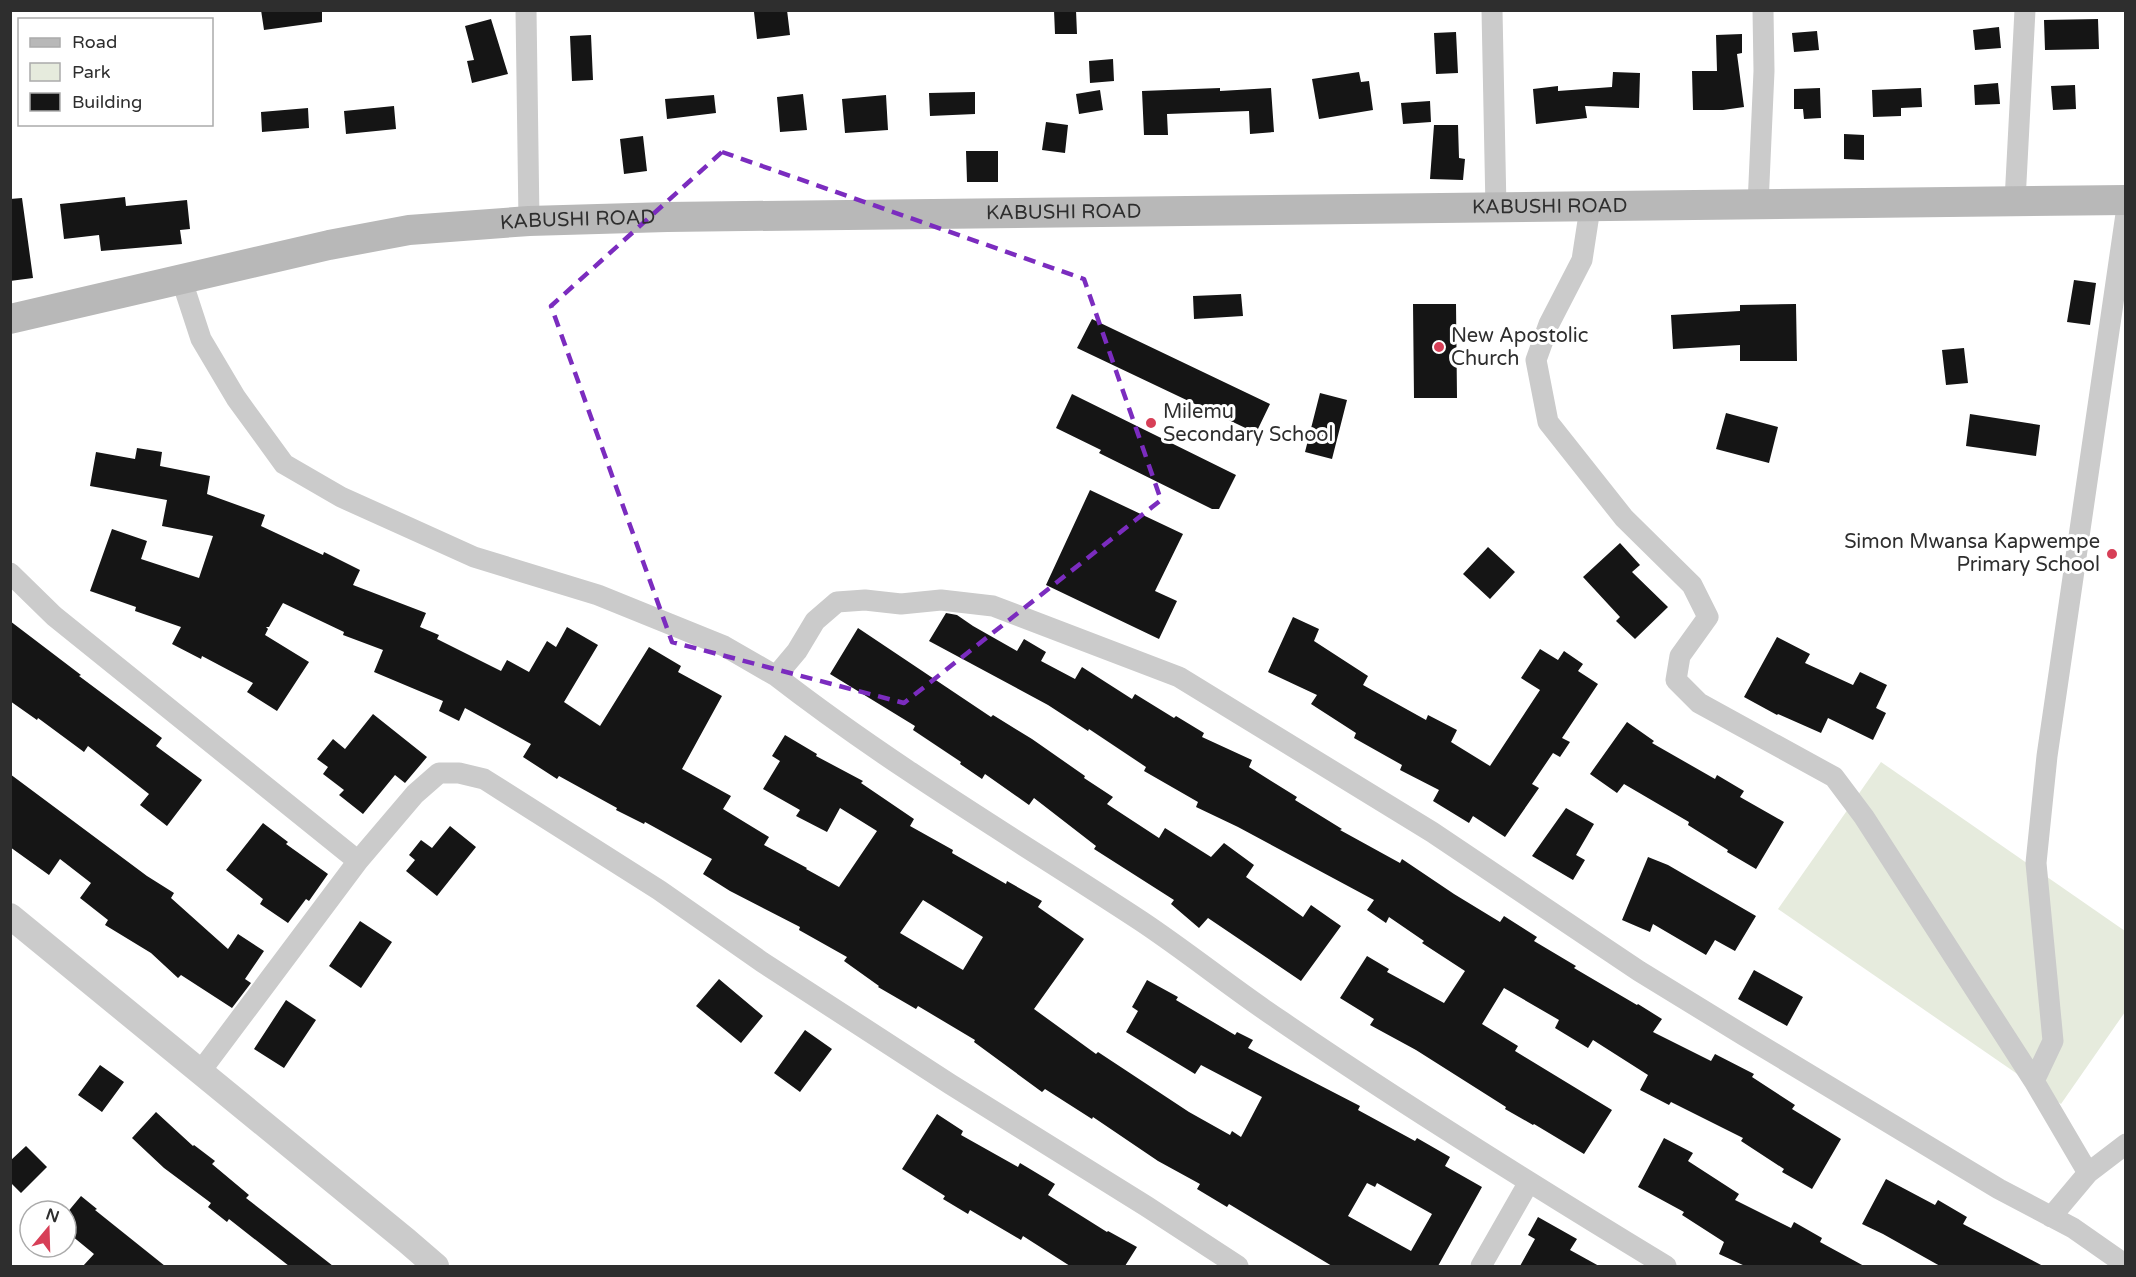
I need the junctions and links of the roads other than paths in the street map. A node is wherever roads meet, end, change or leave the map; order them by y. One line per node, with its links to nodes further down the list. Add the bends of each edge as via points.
1 (526, 10): 11 (street)
2 (1492, 10): 8 (street)
3 (1763, 10): 7 (street)
4 (2025, 10): 6 (street)
5 (2126, 200): 6 (main road, KABUSHI ROAD)
6 (2015, 201): 7 (main road, KABUSHI ROAD)
7 (1758, 205): 9 (main road, KABUSHI ROAD)
8 (1496, 208): 9 (main road, KABUSHI ROAD); 11 (main road, KABUSHI ROAD, via 667,217)
9 (1590, 208): 19 (street, via 1582,260 1549,324 1536,360 1548,422 1624,518 1692,585 1708,617 1680,656 1676,680 1699,703 1834,777)
10 (2126, 214): 19 (street, via 2047,756 2036,863 2053,1041)
11 (529, 222): 12 (main road, KABUSHI ROAD, via 409,230)
12 (182, 278): 13 (main road, KABUSHI ROAD); 15 (street, via 201,339 236,398 284,464 341,497 474,557 598,595 724,646)
13 (10, 319)
14 (10, 573): 16 (street, via 54,615)
15 (776, 676): 22 (street, via 814,706 1144,923 1280,1021); 23 (street, via 815,621 837,602 901,604 941,600 993,606 1179,677 1432,832 1639,971)
16 (358, 861): 18 (street); 26 (street, via 415,794 439,773 459,773 484,780 659,890 950,1084)
17 (10, 916): 18 (street)
18 (200, 1072): 25 (street)
19 (2034, 1081): 21 (street)
20 (2126, 1144): 21 (street)
21 (2088, 1173): 23 (street)
22 (1529, 1182): 27 (street); 28 (street)
23 (2051, 1217): 24 (street)
24 (2126, 1265)
25 (436, 1266)
26 (1238, 1266)
27 (1481, 1266)
28 (1666, 1266)

